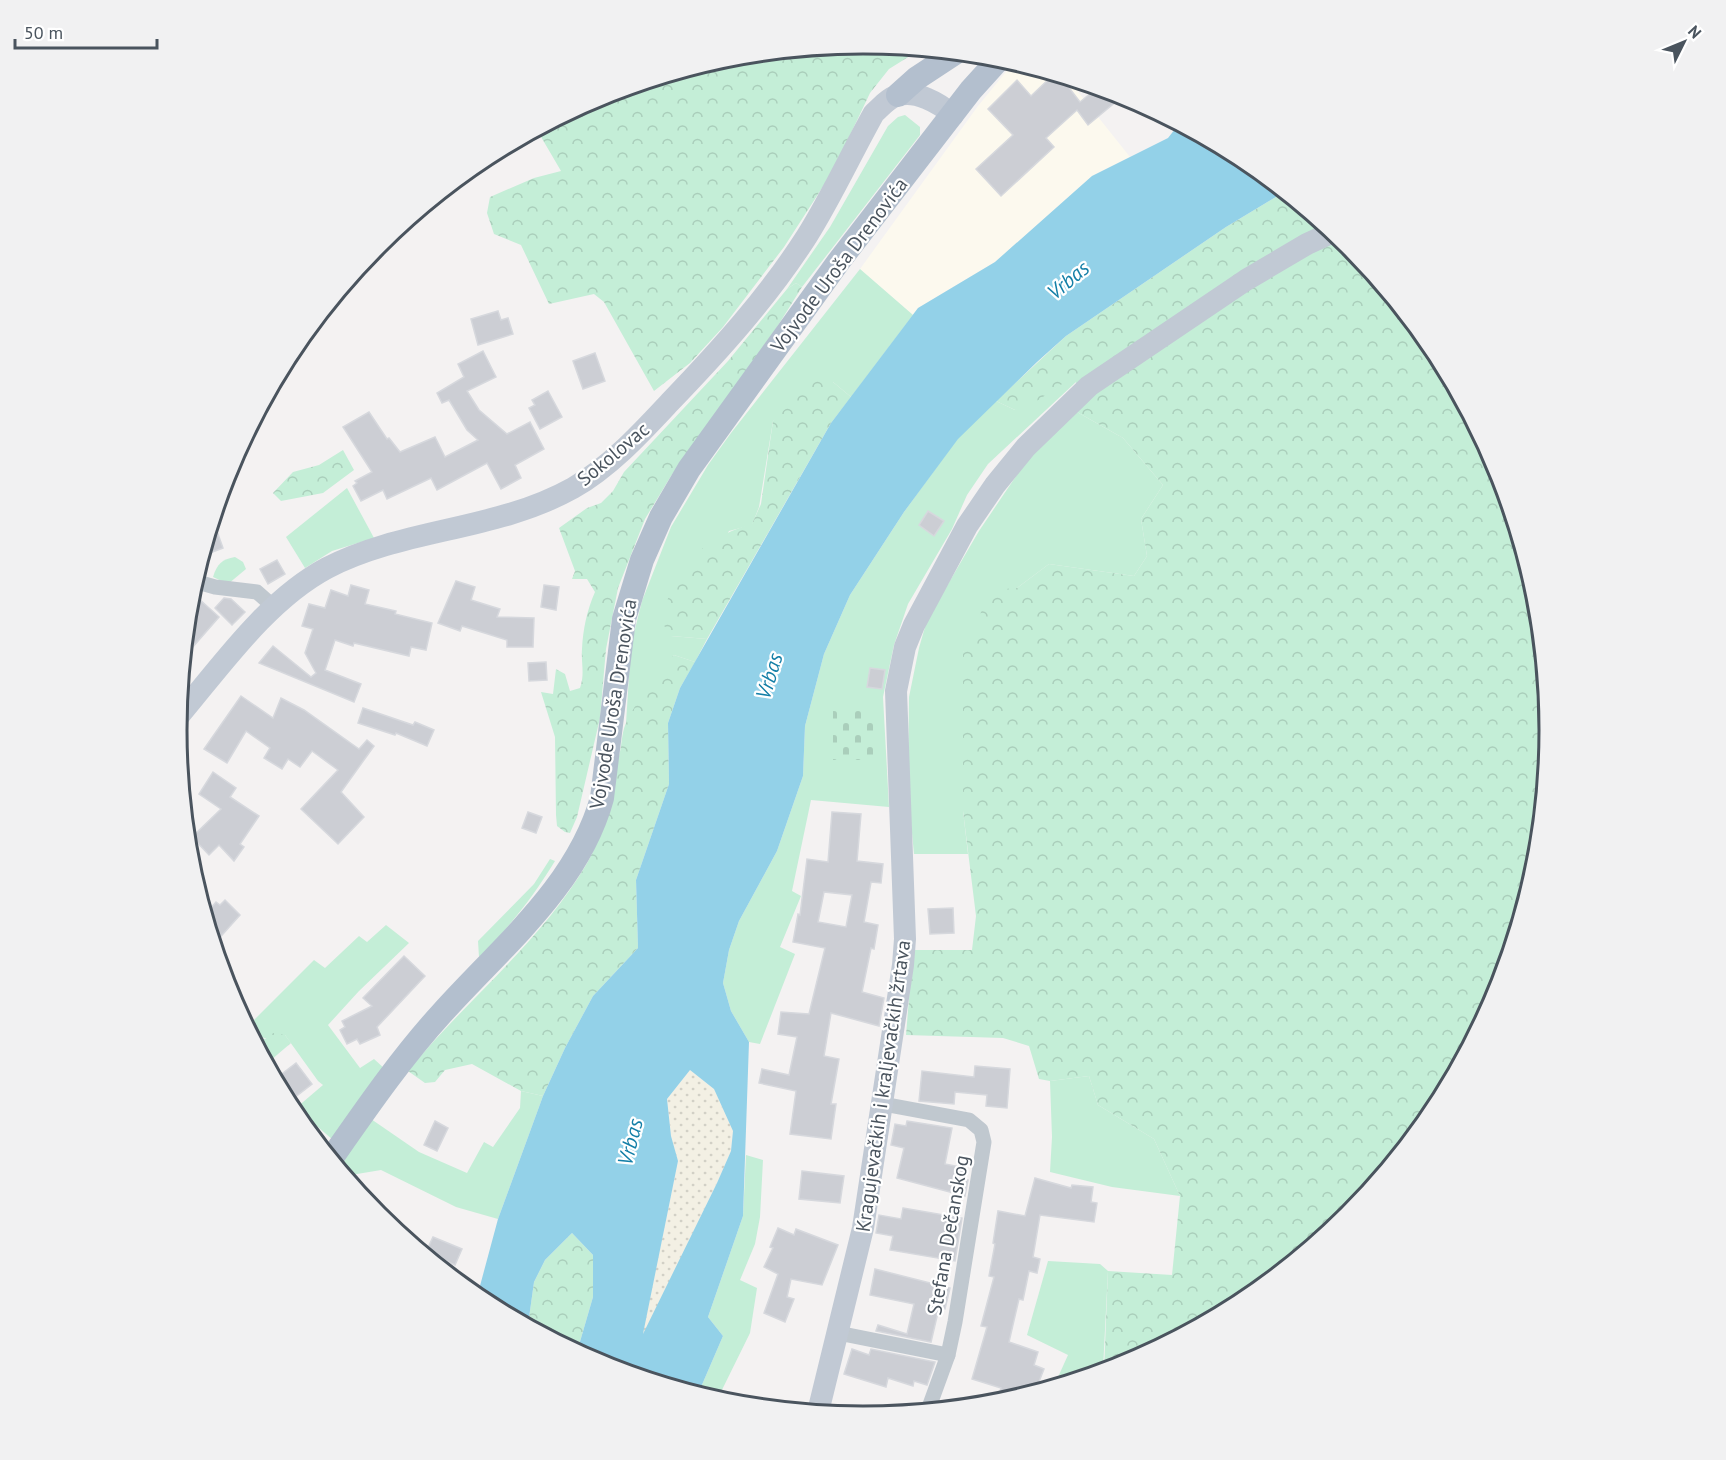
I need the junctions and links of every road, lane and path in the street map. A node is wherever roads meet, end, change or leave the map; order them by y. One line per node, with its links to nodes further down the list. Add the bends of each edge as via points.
1 (946, 59): 3 (main road)
2 (992, 67): 4 (main road, Vojvode Uroša Drenovića)
3 (898, 95): 4 (street, via 932,100); 7 (street, Sokolovac, via 874,113 826,205 759,304 660,413 605,465 573,488 538,504 390,544 329,567 300,585)
4 (952, 115): 10 (main road, Vojvode Uroša Drenovića, via 839,261 689,469 661,518 642,560 624,619 602,798 578,854 530,919 422,1036)
5 (1324, 236): 9 (street, Kragujevačkih i kraljevačkih žrtava, via 1246,280 1089,386 1026,447 995,485 967,526 914,625 905,647 897,691 905,939)
6 (203, 584): 7 (street, via 257,592)
7 (275, 608): 8 (street, Sokolovac)
8 (188, 706)
9 (883, 1104): 11 (street, Kragujevačkih i kraljevačkih žrtava, via 863,1228); 12 (street, Stefana Dečanskog, via 964,1118 977,1125 983,1136 984,1153)
10 (336, 1153)
11 (838, 1333): 12 (street); 14 (street, Kragujevačkih i kraljevačkih žrtava)
12 (948, 1355): 13 (street, Stefana Dečanskog)
13 (931, 1402)
14 (820, 1405)

